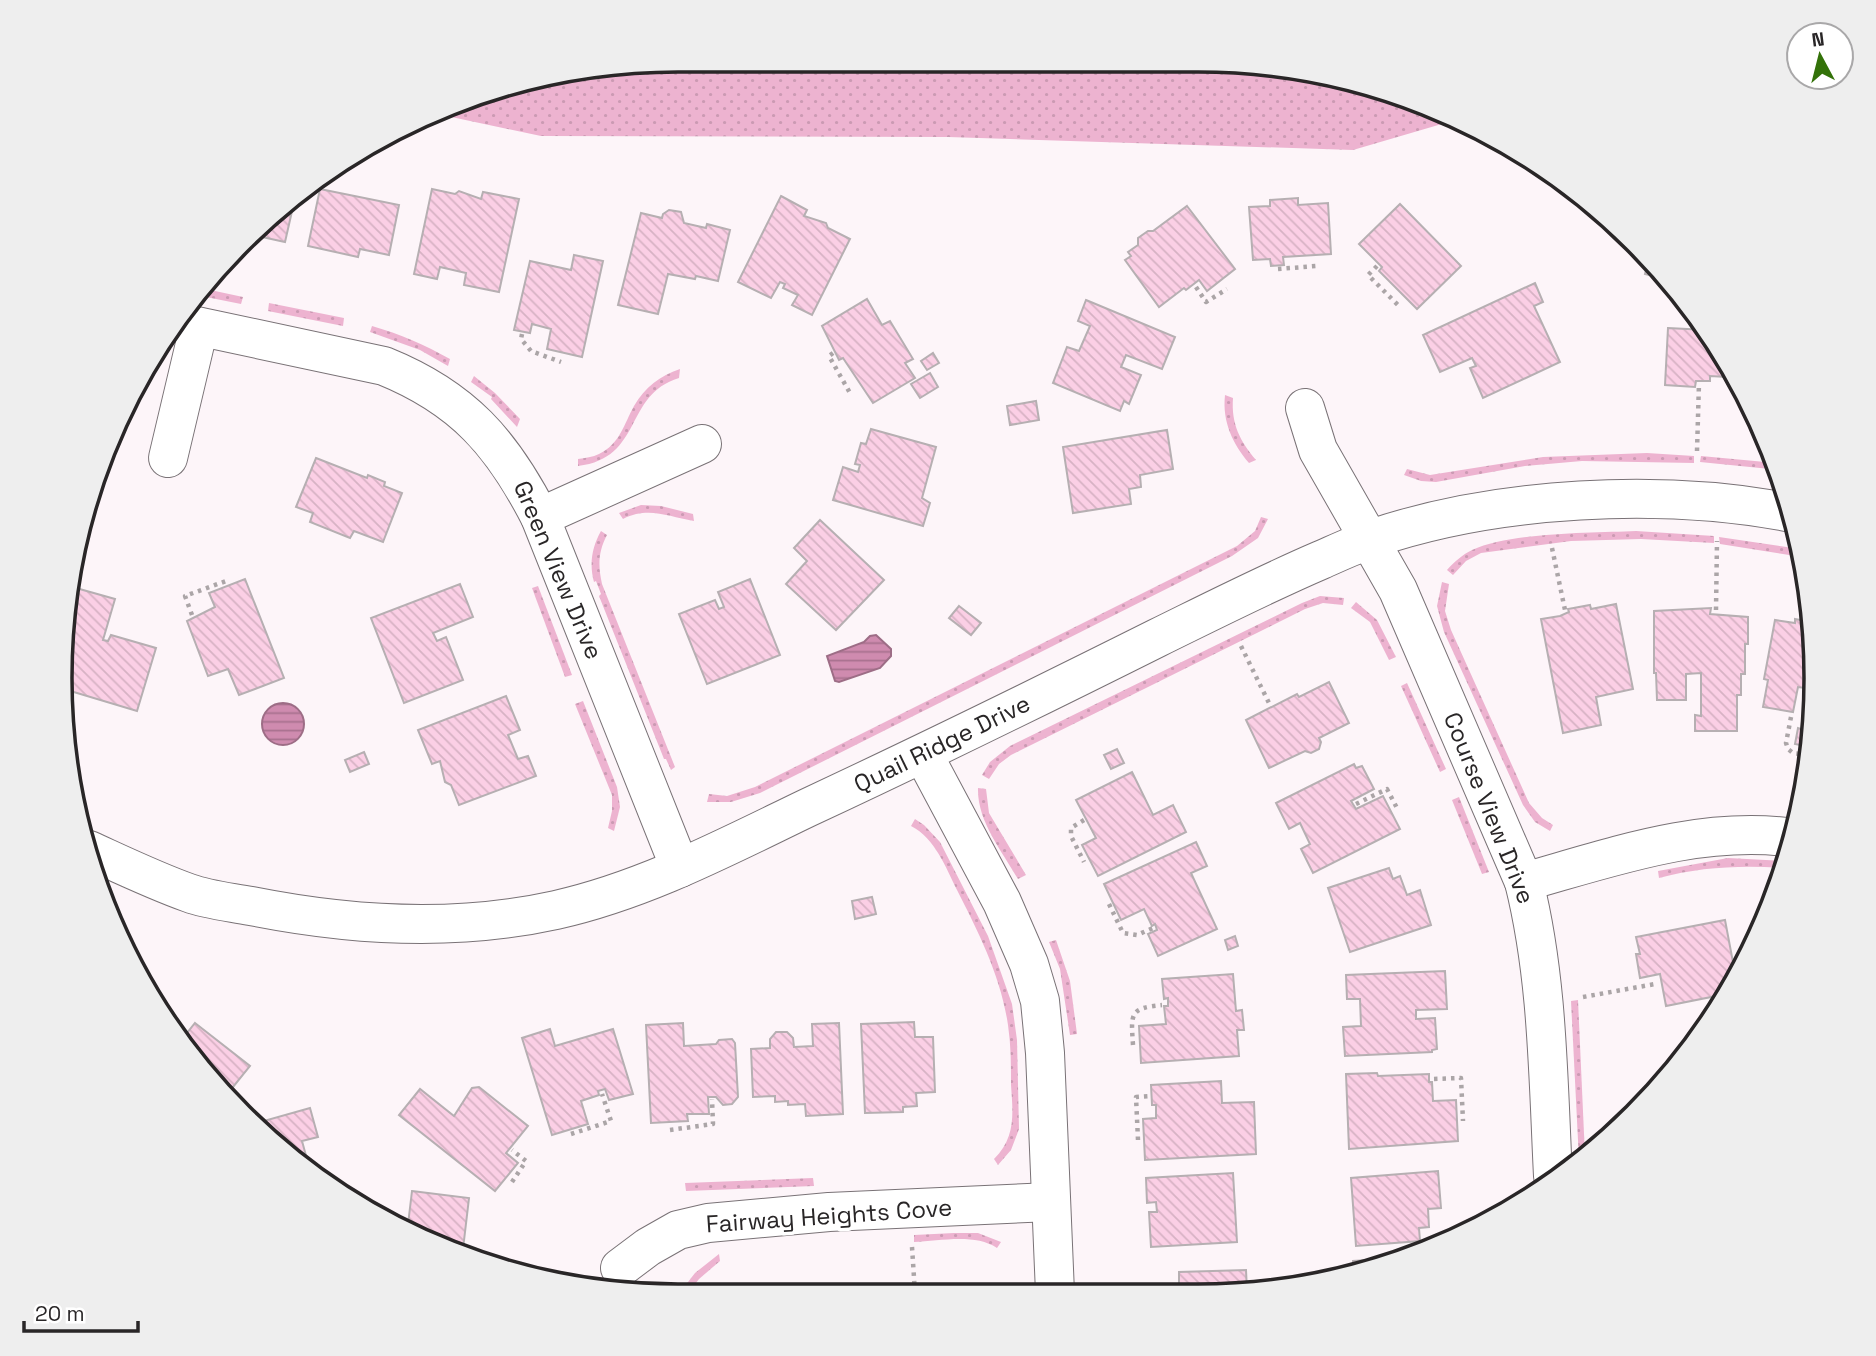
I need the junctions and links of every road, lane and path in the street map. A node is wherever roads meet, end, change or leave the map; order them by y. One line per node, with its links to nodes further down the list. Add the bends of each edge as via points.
1 (1377, 266): 6 (path, via 1368,275)
2 (1317, 267): 3 (path)
3 (1278, 269)
4 (1196, 287): 5 (path, via 1206,302)
5 (1227, 289)
6 (1398, 305)
7 (189, 325): 16 (street); 18 (street, Green View Drive, via 351,358 415,379 465,412 488,435 520,477)
8 (522, 334): 10 (path, via 531,351)
9 (833, 353): 12 (path, via 829,356)
10 (561, 362)
11 (1699, 383): 15 (path)
12 (850, 393)
13 (1305, 408): 20 (street, Course View Drive, via 1318,450)
14 (702, 443): 18 (street)
15 (1697, 452)
16 (168, 458)
17 (1781, 512): 20 (street, Quail Ridge Drive, via 1664,500 1572,502 1438,521)
18 (540, 517): 37 (street, Green View Drive)
19 (1717, 537): 24 (path)
20 (1371, 539): 30 (street, Quail Ridge Drive, via 1271,582); 38 (street, Course View Drive, via 1398,590)
21 (1552, 548): 23 (path)
22 (226, 581): 25 (path, via 185,596)
23 (1565, 610)
24 (1716, 610)
25 (192, 615)
26 (1241, 646): 27 (path)
27 (1269, 703)
28 (1791, 717): 29 (path, via 1786,743 1788,749)
29 (1799, 753)
30 (923, 754): 37 (street, Quail Ridge Drive); 56 (street, via 1002,902 1036,984 1043,1023)
31 (1356, 804): 32 (path, via 1387,789)
32 (1398, 810)
33 (1084, 820): 36 (path, via 1071,828)
34 (1783, 837): 38 (street, via 1752,834 1682,839)
35 (98, 854): 37 (street, Quail Ridge Drive, via 192,895 376,924 476,922 551,911 603,898)
36 (1084, 862)
37 (680, 868)
38 (1524, 881): 54 (street, Course View Drive, via 1543,985)
39 (1109, 904): 40 (path, via 1123,933 1137,935)
40 (1153, 928)
41 (1655, 984): 42 (path)
42 (1583, 997)
43 (1162, 1005): 44 (path, via 1137,1010)
44 (1133, 1045)
45 (1434, 1079): 49 (path, via 1461,1078)
46 (602, 1094): 51 (path, via 611,1121)
47 (1151, 1096): 52 (path, via 1136,1097)
48 (712, 1099): 50 (path, via 713,1124)
49 (1463, 1121)
50 (670, 1130)
51 (572, 1134)
52 (1138, 1140)
53 (512, 1150): 55 (path, via 526,1161)
54 (1553, 1169)
55 (512, 1182)
56 (1051, 1202): 58 (street, Fairway Heights Cove, via 708,1223 678,1230); 60 (street)
57 (912, 1247): 59 (path)
58 (620, 1268)
59 (914, 1284)
60 (1055, 1284)

